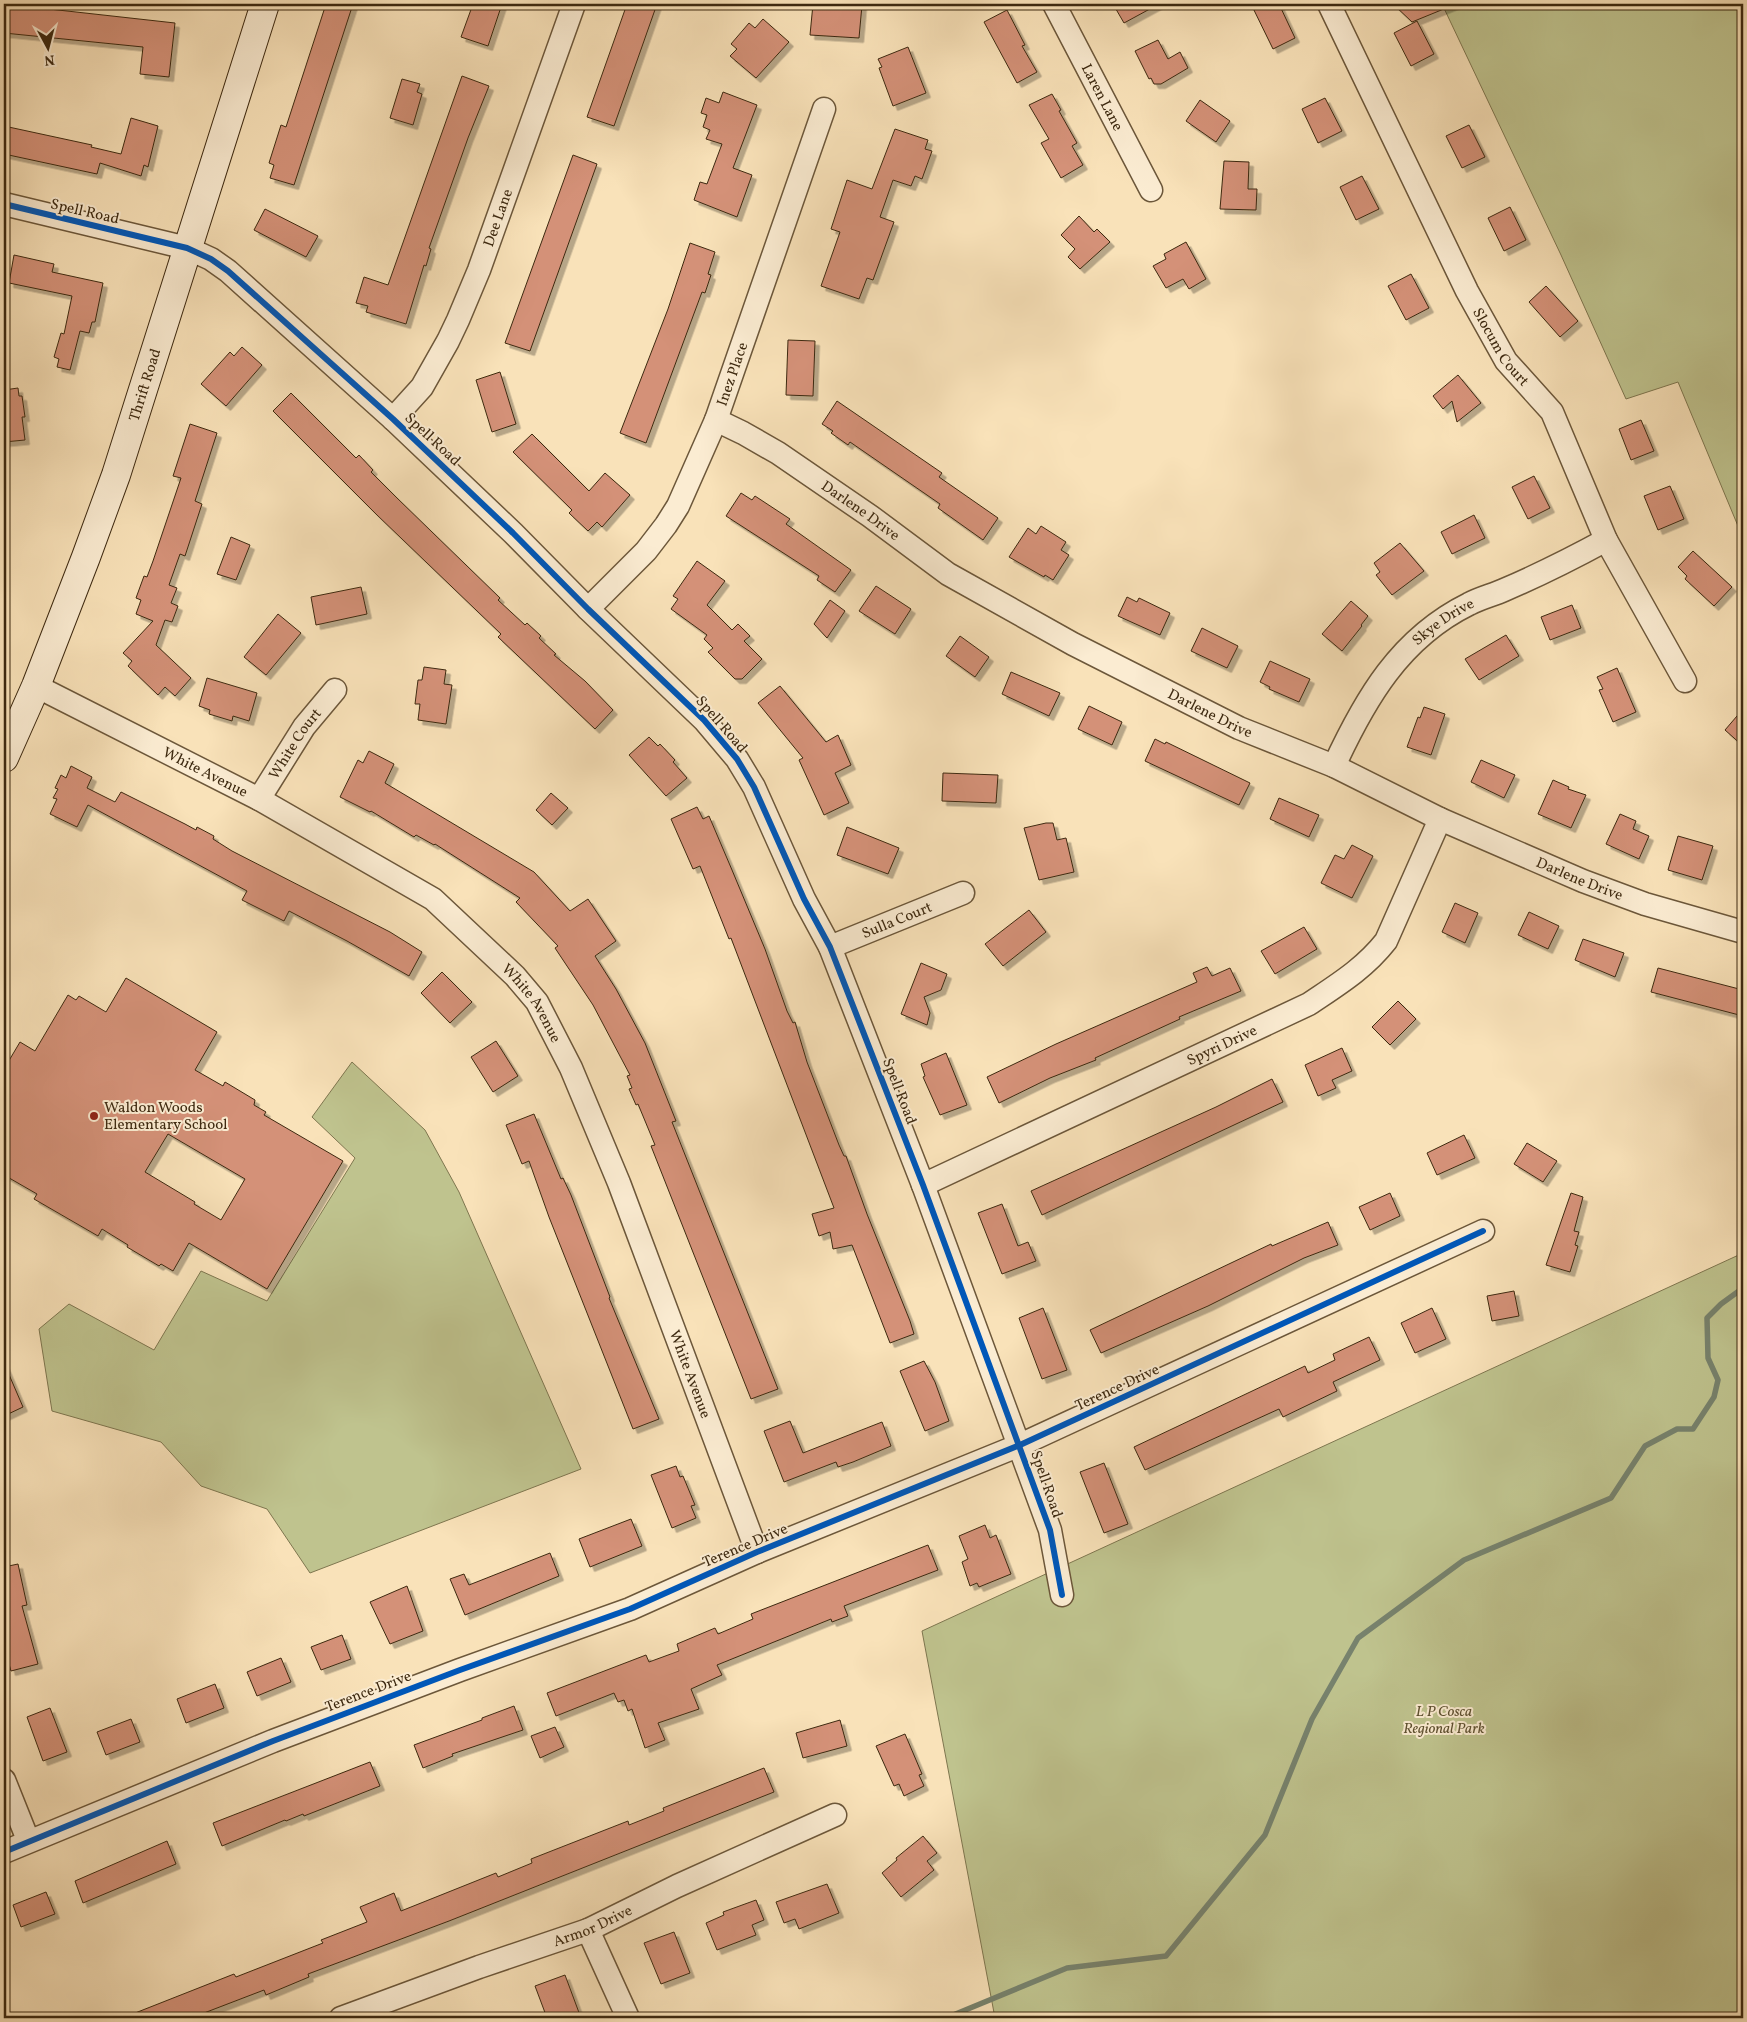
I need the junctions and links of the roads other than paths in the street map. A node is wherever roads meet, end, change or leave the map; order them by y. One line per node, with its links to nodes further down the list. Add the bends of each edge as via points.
1 (265, 4): 8 (street, Thrift Road)
2 (574, 4): 9 (street, Dee Lane, via 458,320 422,387)
3 (1054, 4): 6 (street, Laren Lane)
4 (1329, 4): 11 (street, Slocum Court, via 1490,334 1506,361 1552,412)
5 (824, 109): 10 (street, Inez Place)
6 (1151, 190)
7 (4, 204): 8 (street, Spell Road)
8 (187, 248): 9 (street, Spell Road, via 228,271); 14 (street, Thrift Road, via 116,475)
9 (393, 419): 12 (street, Spell Road)
10 (716, 420): 12 (street, Inez Place, via 678,506 666,525 629,569); 17 (street, Darlene Drive, via 778,453 948,574 1073,644 1239,728)
11 (1606, 540): 13 (street, Slocum Court); 17 (street, Skye Drive, via 1556,567 1469,604 1426,632 1390,668 1368,699)
12 (588, 608): 22 (street, Spell Road, via 704,720 737,759 754,787 804,899)
13 (1685, 681)
14 (36, 686): 16 (street, Thrift Road); 18 (street, White Avenue)
15 (335, 690): 18 (street, White Court, via 304,727)
16 (4, 758)
17 (1334, 766): 19 (street, Darlene Drive)
18 (259, 799): 26 (street, White Avenue, via 433,899 515,976 537,1002 571,1068 619,1183)
19 (1440, 819): 21 (street, Darlene Drive, via 1582,881 1645,904); 23 (street, Spyri Drive, via 1386,942 1373,958 1347,979 1309,1004)
20 (963, 892): 22 (street, Sulla Court)
21 (1743, 932)
22 (830, 947): 23 (street, Spell Road)
23 (923, 1185): 25 (street, Spell Road)
24 (1483, 1231): 25 (street, Terence Drive)
25 (1020, 1445): 26 (street, Terence Drive); 27 (street, Spell Road, via 1050,1530)
26 (757, 1552): 30 (street, Terence Drive, via 630,1609 299,1731)
27 (1062, 1595)
28 (4, 1780): 30 (street)
29 (834, 1815): 32 (street, Armor Drive)
30 (28, 1840): 31 (street, Terence Drive)
31 (4, 1852)
32 (588, 1930): 33 (street, Armor Drive); 34 (street)
33 (341, 2018)
34 (628, 2018)

